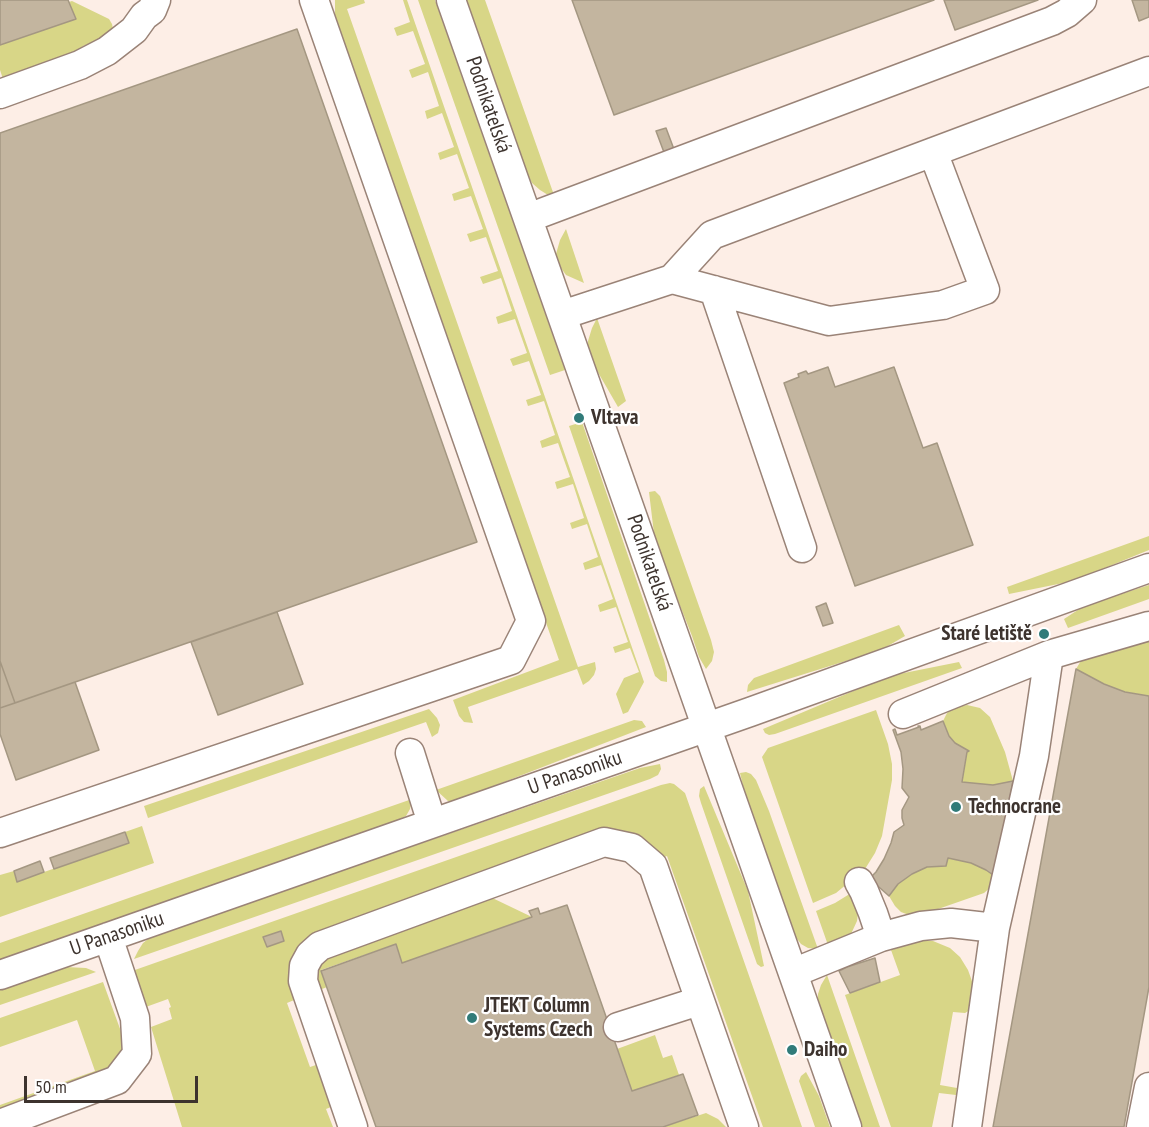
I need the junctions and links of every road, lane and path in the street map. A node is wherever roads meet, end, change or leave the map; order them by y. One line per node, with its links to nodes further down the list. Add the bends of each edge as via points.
1 (314, 0): 20 (street, via 531,621 510,660)
2 (451, 0): 8 (street, Podnikatelská)
3 (1082, 0): 8 (street, via 1052,21)
4 (152, 3): 6 (street, via 134,30 107,51)
5 (1149, 71): 7 (street)
6 (0, 94)
7 (933, 152): 9 (street, via 712,235); 10 (street, via 985,290 943,305 829,321)
8 (528, 218): 11 (street, Podnikatelská)
9 (672, 279): 10 (street); 11 (street)
10 (714, 290): 12 (street)
11 (562, 315): 17 (street, Podnikatelská)
12 (802, 548)
13 (1149, 568): 17 (street, U Panasoniku)
14 (1149, 626): 15 (street)
15 (1049, 655): 16 (street); 22 (street, via 1034,756)
16 (903, 714)
17 (707, 727): 19 (street, U Panasoniku); 25 (street, Podnikatelská)
18 (410, 753): 19 (street)
19 (432, 823): 23 (street, U Panasoniku)
20 (0, 833)
21 (859, 882): 24 (street)
22 (995, 928): 24 (street, via 951,923); 34 (street)
23 (108, 937): 26 (street, U Panasoniku); 30 (street, via 135,1018 137,1054 117,1080)
24 (881, 937): 25 (street)
25 (793, 973): 33 (street, Podnikatelská)
26 (0, 975)
27 (699, 1001): 28 (street); 31 (street, via 653,866 632,848 604,842 320,946 310,955 303,981); 32 (street)
28 (618, 1027)
29 (1149, 1087): 35 (street)
30 (0, 1124)
31 (352, 1127)
32 (744, 1127)
33 (848, 1127)
34 (967, 1127)
35 (1141, 1127)

